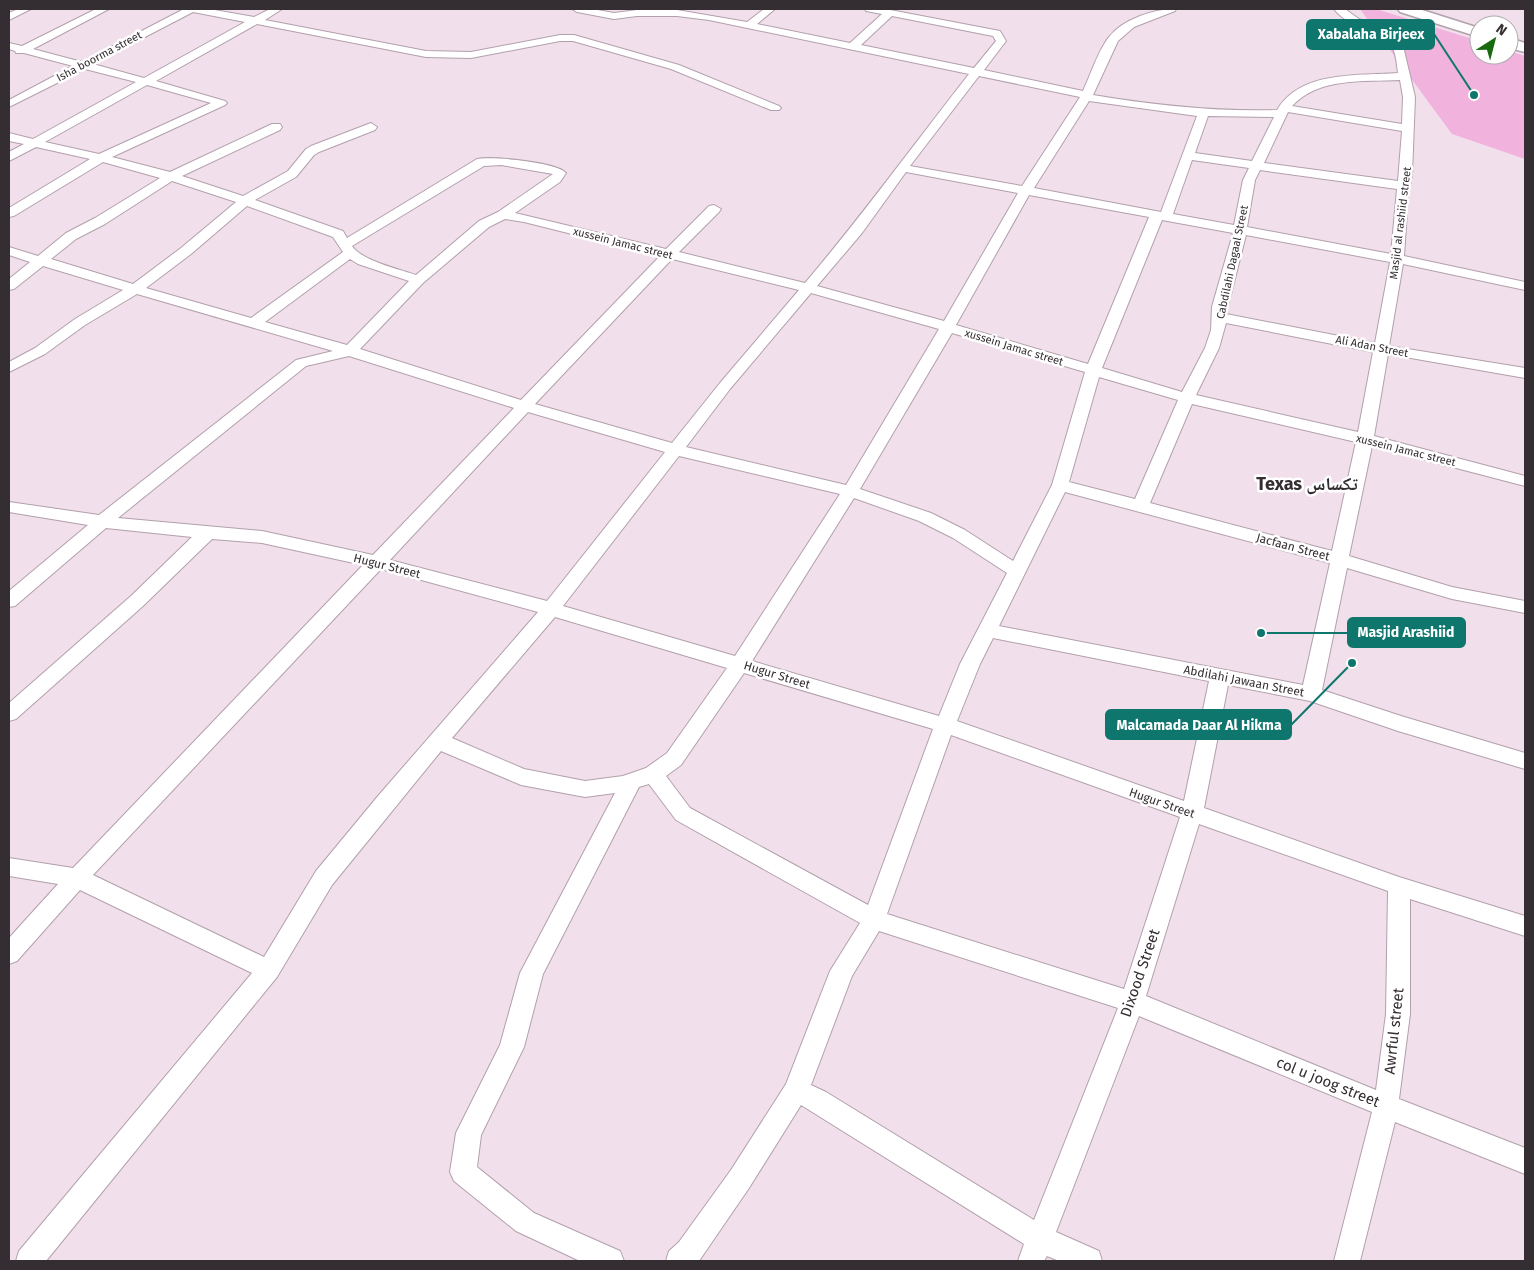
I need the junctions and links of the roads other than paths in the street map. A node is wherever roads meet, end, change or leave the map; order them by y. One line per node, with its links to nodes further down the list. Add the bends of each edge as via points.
1 (26, 9): 13 (street)
2 (104, 9): 19 (street)
3 (192, 9): 14 (street); 21 (street, Isha boorma street)
4 (277, 9): 14 (street)
5 (577, 9): 11 (street, via 614,16)
6 (770, 9): 15 (street)
7 (870, 9): 12 (street)
8 (1170, 9): 25 (street, via 1130,25 1113,39)
9 (1339, 9): 23 (street, Masjid al rashiid street, via 1398,46)
10 (1405, 9): 16 (main road)
11 (640, 11): 15 (street, via 677,13)
12 (890, 12): 18 (street); 22 (street, via 996,33 1001,41)
13 (9, 17)
14 (257, 20): 24 (street); 27 (street, via 426,54 471,55 574,38 675,67)
15 (748, 26): 18 (street)
16 (1469, 30)
17 (9, 46): 19 (street)
18 (852, 48): 22 (street)
19 (24, 49): 20 (street); 21 (street)
20 (9, 57)
21 (83, 64): 24 (street); 26 (street, Isha boorma street)
22 (975, 73): 25 (street); 39 (street)
23 (1404, 76): 28 (street, Cabdilahi Dagaal Street, via 1322,82 1298,93); 32 (street, Masjid al rashiid street, via 1409,97)
24 (145, 80): 34 (street); 37 (street, via 221,103)
25 (1086, 96): 29 (street); 42 (street)
26 (9, 104)
27 (775, 108)
28 (1282, 110): 29 (street); 32 (street); 38 (street, Cabdilahi Dagaal Street)
29 (1203, 114): 35 (street)
30 (276, 126): 40 (street)
31 (371, 127): 43 (street, via 315,149 292,174)
32 (1407, 128): 41 (street, Masjid al rashiid street)
33 (9, 137): 34 (street)
34 (33, 143): 36 (street); 37 (street)
35 (1188, 156): 38 (street); 47 (street)
36 (9, 157)
37 (103, 157): 40 (street); 45 (street)
38 (1256, 165): 41 (street); 48 (street, Cabdilahi Dagaal Street, via 1248,180)
39 (903, 168): 42 (street); 57 (street, via 857,230)
40 (170, 177): 43 (street); 53 (street, via 72,236)
41 (1404, 186): 52 (street, Masjid al rashiid street)
42 (1026, 191): 47 (street); 61 (street)
43 (246, 200): 49 (street, via 338,234); 58 (street)
44 (714, 209): 51 (street)
45 (9, 213)
46 (503, 215): 49 (street, via 556,180 560,173 501,161 481,162); 51 (street, xussein Jamac street); 54 (street, via 484,224)
47 (1161, 216): 48 (street); 65 (street)
48 (1240, 231): 52 (street); 59 (street, Cabdilahi Dagaal Street)
49 (348, 248): 54 (street, via 363,261); 60 (street)
50 (9, 251): 53 (street)
51 (668, 255): 57 (street, xussein Jamac street); 68 (street)
52 (1397, 259): 56 (street); 62 (street, Masjid al rashiid street)
53 (41, 260): 55 (street); 58 (street)
54 (418, 280): 63 (street)
55 (9, 286)
56 (1525, 286)
57 (807, 288): 61 (street, xussein Jamac street); 70 (street)
58 (135, 289): 60 (street); 64 (street)
59 (1219, 317): 62 (street, Ali Adan Street); 67 (street, Cabdilahi Dagaal Street, via 1212,348)
60 (254, 323): 63 (street)
61 (948, 327): 65 (street, xussein Jamac street); 73 (street)
62 (1382, 349): 66 (street, Ali Adan Street); 69 (street, Masjid al rashiid street)
63 (350, 351): 68 (street); 76 (street, via 301,363)
64 (9, 368)
65 (1093, 371): 67 (street, xussein Jamac street); 72 (street)
66 (1525, 373)
67 (1187, 398): 69 (street, xussein Jamac street); 75 (street, Cabdilahi Dagaal Street)
68 (524, 406): 70 (street); 79 (street)
69 (1365, 439): 71 (street, xussein Jamac street); 78 (street)
70 (676, 450): 73 (street); 83 (street)
71 (1525, 481)
72 (1060, 485): 75 (street, Jacfaan Street); 80 (street)
73 (850, 492): 80 (street, via 925,517 959,534); 85 (street)
74 (9, 507): 76 (street, Hugur Street)
75 (1140, 507): 78 (street, Jacfaan Street)
76 (103, 521): 77 (street, Hugur Street); 81 (street)
77 (207, 533): 79 (street, Hugur Street, via 262,537); 88 (street, via 137,601)
78 (1338, 559): 82 (street, Jacfaan Street, via 1452,593); 87 (street)
79 (376, 562): 83 (street, Hugur Street); 96 (street)
80 (1016, 571): 84 (street)
81 (9, 601)
82 (1525, 607)
83 (552, 608): 85 (street, Hugur Street); 91 (street)
84 (987, 630): 86 (street, Abdilahi Jawaan Street); 90 (street)
85 (740, 664): 90 (street, Hugur Street); 93 (street, via 674,759)
86 (1220, 676): 87 (street, Abdilahi Jawaan Street); 94 (street, Dixood Street)
87 (1312, 694): 92 (street, Abdilahi Jawaan Street)
88 (16, 699): 89 (street)
89 (9, 714)
90 (945, 725): 94 (street, Hugur Street); 98 (street)
91 (438, 740): 93 (street, via 521,777 585,789); 101 (street, via 324,878)
92 (1525, 760)
93 (643, 778): 98 (street, col u joog street, via 683,814); 108 (street, via 532,973 512,1047 469,1132 464,1172 525,1222)
94 (1192, 814): 97 (street, Hugur Street, via 1230,824); 102 (street, Dixood Street)
95 (9, 867): 96 (street)
96 (77, 878): 100 (street); 101 (street)
97 (1399, 886): 99 (street, Hugur Street); 104 (street, Awrful street, via 1398,1014)
98 (874, 920): 102 (street, col u joog street); 103 (street, via 842,971)
99 (1525, 926)
100 (9, 954)
101 (269, 970): 107 (street)
102 (1132, 1002): 104 (street, col u joog street); 106 (street, Dixood Street)
103 (796, 1091): 106 (street, via 817,1100); 109 (street, via 735,1187 689,1252)
104 (1386, 1106): 105 (street, col u joog street); 111 (street, Awrful street)
105 (1525, 1161)
106 (1035, 1250): 110 (street)
107 (29, 1261)
108 (610, 1261)
109 (679, 1261)
110 (1089, 1261)
111 (1347, 1261)

